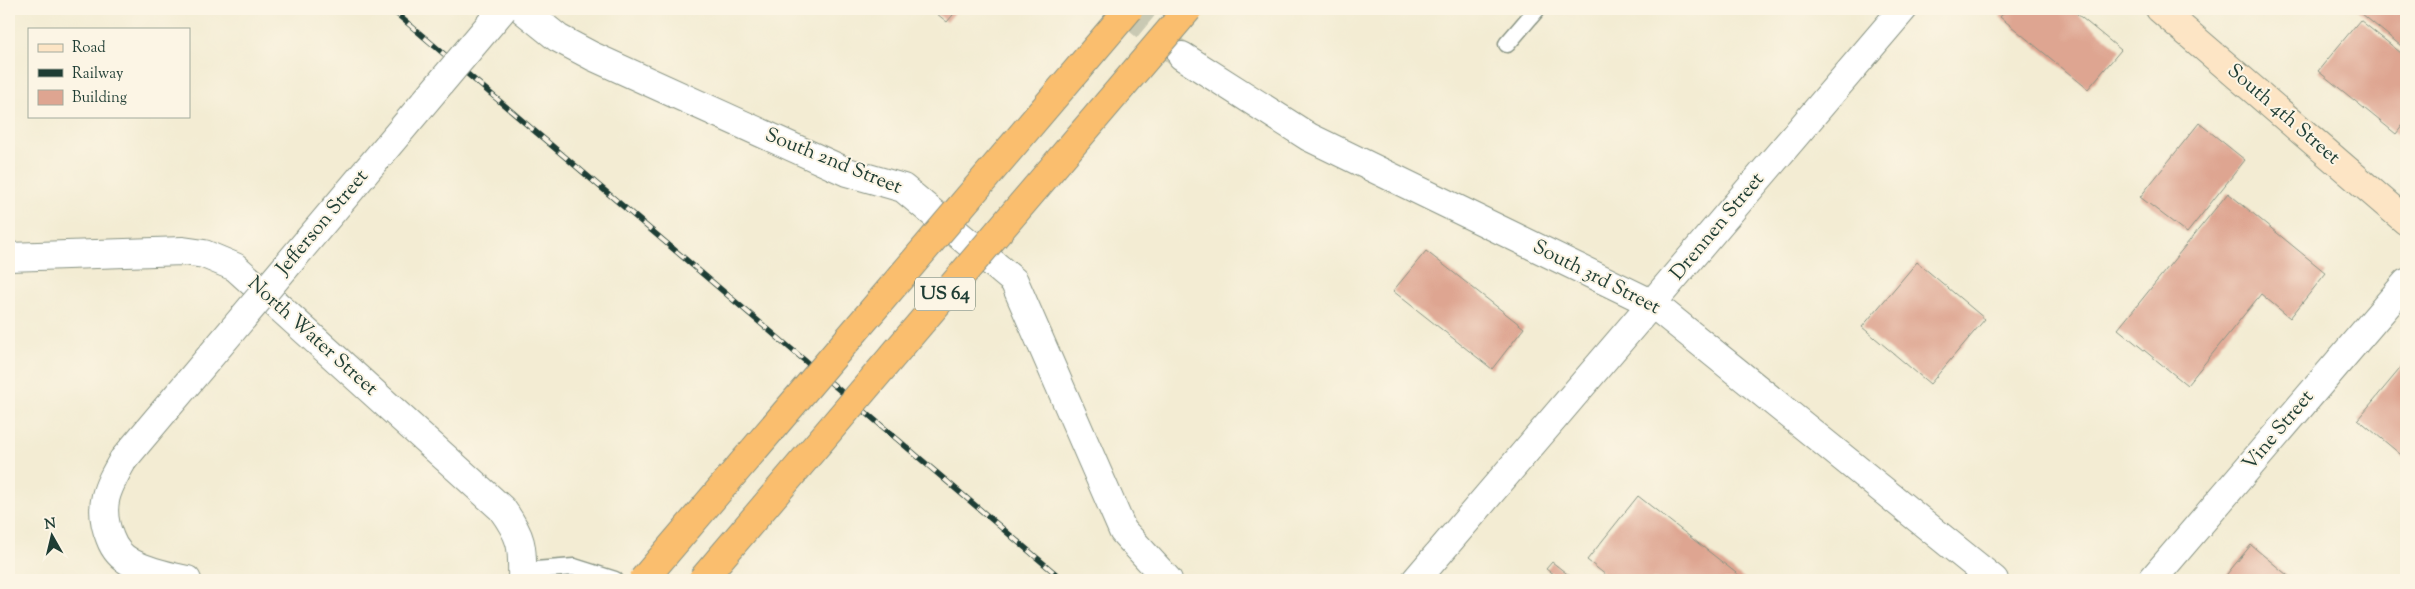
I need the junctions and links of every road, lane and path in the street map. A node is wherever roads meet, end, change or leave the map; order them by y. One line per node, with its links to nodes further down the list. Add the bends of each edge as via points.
1 (504, 9): 15 (street, Jefferson Street, bridge, via 123,460 109,484 102,510 114,548 131,563)
2 (522, 9): 19 (street, South 2nd Street, via 558,38 592,56 847,172 903,188 1014,281 1123,531)
3 (1129, 9): 17 (main road, US 64, bridge)
4 (1188, 9): 18 (main road, US 64, bridge)
5 (1537, 9): 8 (lane)
6 (1903, 9): 13 (street, Drennen Street)
7 (2160, 9): 10 (main road, South 4th Street)
8 (1507, 44)
9 (1182, 56): 13 (street, South 3rd Street, via 1309,137)
10 (2406, 221)
11 (9, 257): 14 (street, North Water Street, via 183,251 204,254 235,267 502,509 517,530 523,554)
12 (2406, 283): 22 (street, Vine Street)
13 (1653, 304): 20 (street, Drennen Street); 21 (street, South 3rd Street)
14 (522, 576): 16 (lane, via 574,568)
15 (187, 580)
16 (614, 580)
17 (643, 580)
18 (702, 580)
19 (1168, 580)
20 (1416, 580)
21 (1994, 580)
22 (2152, 580)

